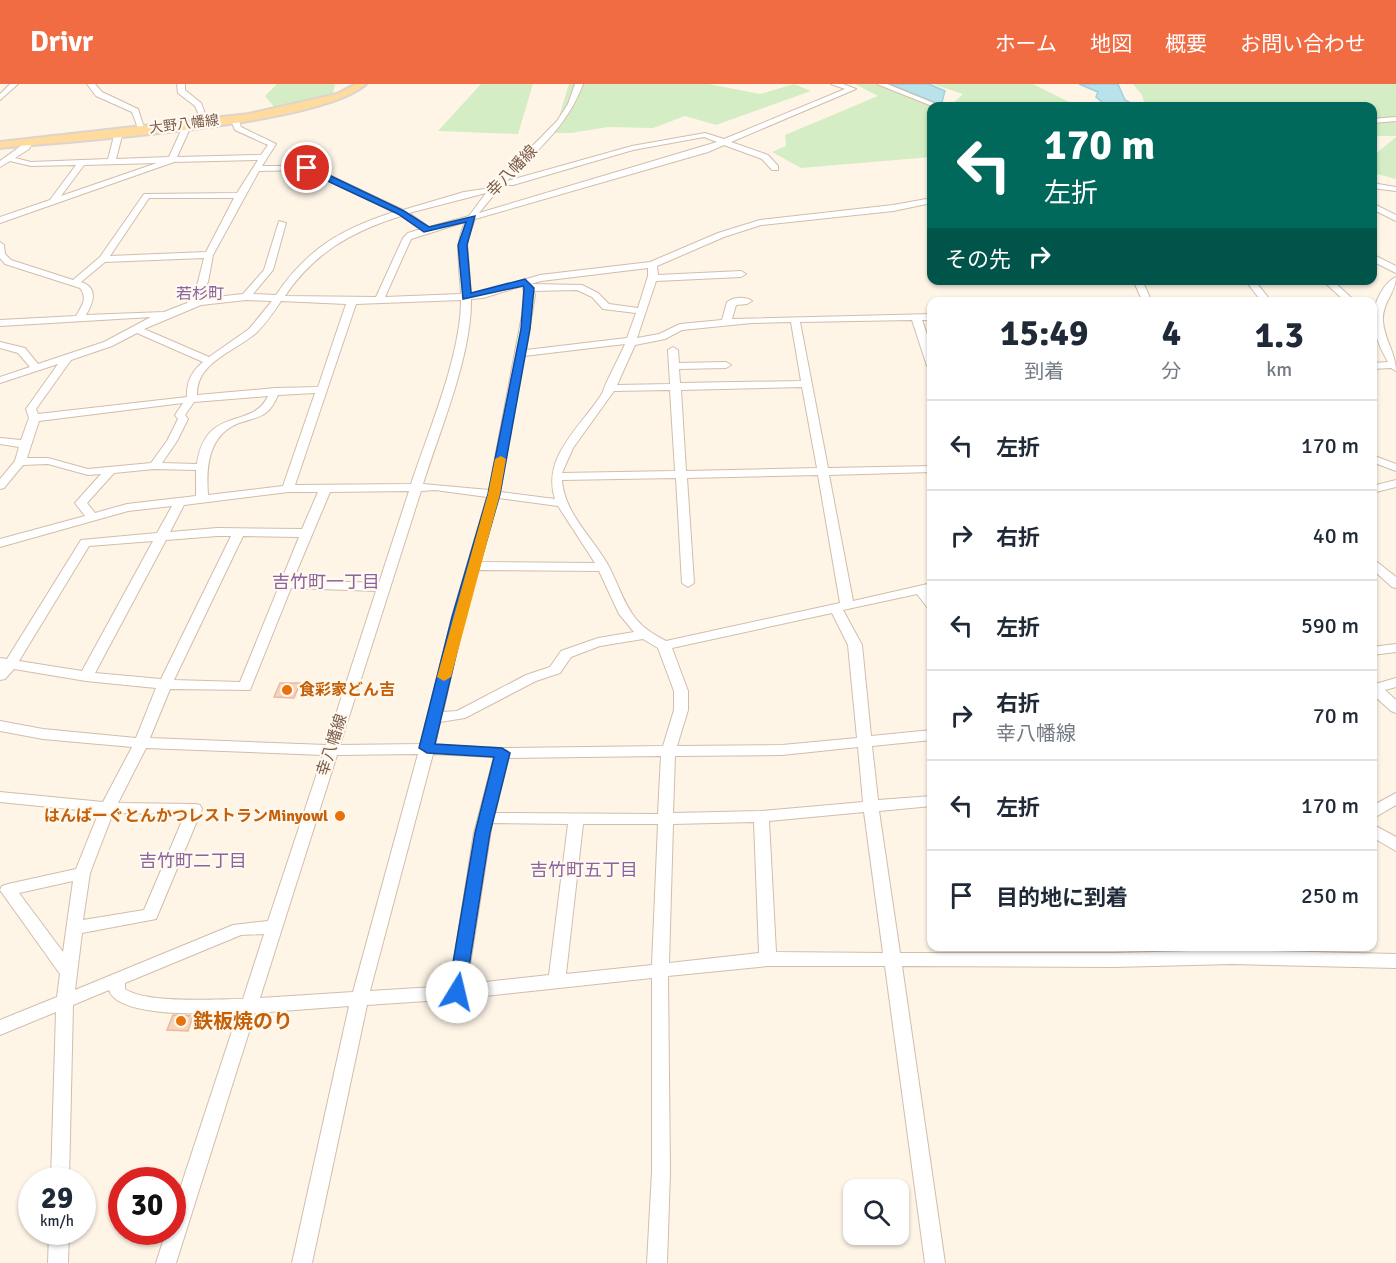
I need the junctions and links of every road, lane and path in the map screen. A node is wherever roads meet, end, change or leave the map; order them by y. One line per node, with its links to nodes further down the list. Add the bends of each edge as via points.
1 (14, 84): 8 (street)
2 (92, 84): 17 (street, via 99,94 135,111)
3 (181, 84): 12 (street, via 181,91 198,105)
4 (362, 84): 10 (main road, 大野八幡線, via 311,105)
5 (579, 84): 30 (street, 幸八幡線, via 570,108)
6 (835, 84): 20 (street, via 852,89)
7 (881, 84): 9 (street)
8 (0, 98)
9 (927, 102)
10 (234, 118): 12 (main road, 大野八幡線); 22 (street, via 238,128 272,144)
11 (1396, 119): 13 (street)
12 (206, 122): 14 (main road, 大野八幡線)
13 (1377, 122)
14 (188, 124): 17 (main road, 大野八幡線); 24 (street)
15 (1377, 124): 16 (street)
16 (1396, 126)
17 (141, 129): 18 (main road, 大野八幡線)
18 (119, 132): 19 (main road, 大野八幡線); 25 (street)
19 (29, 142): 21 (main road, 大野八幡線); 23 (street)
20 (729, 142): 28 (street, via 765,157); 30 (street, via 705,135 633,148); 38 (street)
21 (0, 145)
22 (263, 157): 24 (street); 29 (street)
23 (10, 159): 26 (street, via 32,164); 27 (street)
24 (172, 160): 25 (street); 34 (street)
25 (112, 161): 26 (street)
26 (81, 162): 34 (street)
27 (0, 165)
28 (775, 168)
29 (255, 170): 33 (street); 37 (street, via 307,168)
30 (497, 186): 37 (street); 38 (street, 幸八幡線)
31 (1377, 186): 32 (street)
32 (1396, 189)
33 (240, 195): 44 (street); 45 (street, via 147,196)
34 (53, 201): 40 (street)
35 (927, 201): 47 (street, via 760,223)
36 (1377, 208): 39 (street)
37 (401, 212): 42 (street); 60 (street, via 357,227 331,242 299,270)
38 (471, 218): 42 (street); 57 (street, 幸八幡線, via 462,245)
39 (1396, 218)
40 (0, 220)
41 (282, 223): 56 (street, via 268,270)
42 (428, 230): 61 (street, via 406,238)
43 (0, 245): 52 (street, via 1,254 9,262)
44 (209, 255): 45 (street); 64 (street, via 203,282)
45 (104, 259): 52 (street)
46 (1377, 260): 48 (street)
47 (652, 265): 50 (street); 53 (street)
48 (1396, 270)
49 (741, 274): 50 (street)
50 (652, 278): 66 (street)
51 (1396, 280): 65 (street)
52 (75, 283): 70 (street, via 89,294)
53 (527, 285): 57 (street); 66 (street, via 579,287 595,295 606,307); 80 (street, via 528,310)
54 (1253, 285): 58 (street)
55 (1332, 285): 59 (street)
56 (246, 297): 60 (street); 64 (street)
57 (466, 297): 61 (street); 113 (street, 幸八幡線, via 457,360)
58 (1264, 297)
59 (1346, 297)
60 (277, 299): 62 (street); 82 (street, via 251,332)
61 (379, 300): 62 (street)
62 (352, 301): 94 (street)
63 (747, 302): 74 (street, via 732,302)
64 (192, 304): 67 (street)
65 (1377, 305)
66 (642, 311): 76 (street)
67 (166, 314): 70 (street); 75 (street)
68 (916, 317): 69 (street); 71 (street); 79 (street)
69 (927, 317)
70 (80, 318): 73 (street)
71 (795, 319): 74 (street); 91 (street)
72 (1377, 319): 86 (street, via 1381,342)
73 (0, 323)
74 (726, 323): 76 (street, via 680,327 662,337)
75 (136, 329): 81 (street, via 108,344); 82 (street)
76 (632, 341): 80 (street); 93 (street)
77 (0, 345): 87 (street, via 21,348)
78 (673, 350): 84 (street)
79 (927, 351)
80 (520, 354): 116 (street)
81 (68, 357): 87 (street); 97 (street, via 31,409)
82 (210, 361): 96 (street, via 189,387)
83 (726, 365): 84 (street)
84 (673, 366): 92 (street)
85 (1377, 366): 86 (street)
86 (1395, 366)
87 (35, 367): 89 (street)
88 (0, 373): 89 (street)
89 (20, 373): 90 (street)
90 (0, 380)
91 (807, 384): 92 (street); 107 (street)
92 (674, 386): 93 (street); 108 (street)
93 (608, 388): 109 (street, via 599,407 568,445)
94 (321, 390): 95 (street); 112 (street)
95 (274, 391): 96 (street); 103 (street, via 268,408 257,416 223,426 210,443)
96 (192, 398): 97 (street); 102 (street, via 180,415 183,419 172,441)
97 (34, 418): 99 (street)
98 (0, 441): 99 (street)
99 (26, 444): 101 (street)
100 (1377, 460): 104 (street)
101 (20, 462): 106 (street, via 48,461 88,472); 111 (street)
102 (154, 466): 103 (street); 106 (street)
103 (200, 467): 117 (street)
104 (1396, 468)
105 (927, 469): 107 (street)
106 (111, 470): 120 (street, via 81,503)
107 (822, 472): 108 (street); 133 (street)
108 (681, 475): 109 (street); 128 (street)
109 (556, 477): 119 (street)
110 (1396, 483): 114 (street)
111 (0, 486)
112 (288, 489): 115 (street); 117 (street)
113 (416, 489): 115 (street); 116 (street, via 435,487); 131 (street, 幸八幡線)
114 (1377, 489)
115 (325, 490): 122 (street)
116 (494, 494): 119 (street); 125 (street)
117 (202, 499): 118 (street)
118 (180, 502): 120 (street, via 127,508); 123 (street)
119 (562, 503): 126 (street)
120 (92, 518): 124 (street)
121 (239, 532): 122 (street); 123 (street); 142 (street)
122 (306, 533): 129 (street)
123 (162, 538): 138 (street, via 85,543); 140 (street)
124 (0, 543)
125 (474, 566): 126 (street); 146 (street)
126 (603, 567): 134 (street, via 619,605)
127 (1377, 567): 130 (street)
128 (688, 583)
129 (286, 584): 131 (street); 142 (street, via 245,687)
130 (1396, 584)
131 (384, 586): 152 (street, 幸八幡線)
132 (926, 588): 133 (street)
133 (841, 605): 135 (street); 149 (street, via 855,645)
134 (643, 635): 135 (street); 146 (street, via 598,642 566,654 555,670 460,714)
135 (664, 645): 154 (street, via 681,691 681,710)
136 (1396, 648): 137 (street)
137 (1377, 650)
138 (5, 663): 139 (street); 140 (street)
139 (0, 676)
140 (86, 677): 142 (street)
141 (1396, 682): 143 (street)
142 (164, 686): 150 (street)
143 (1377, 688)
144 (1377, 691): 145 (street)
145 (1396, 708)
146 (434, 718): 151 (street)
147 (0, 726): 150 (street)
148 (927, 736): 149 (street)
149 (866, 742): 154 (street, via 782,750); 158 (street)
150 (141, 743): 152 (street); 159 (street)
151 (427, 748): 152 (street); 153 (street); 183 (street)
152 (330, 750): 169 (street, 幸八幡線)
153 (502, 753): 154 (street); 163 (street)
154 (668, 753): 164 (street)
155 (0, 797): 159 (street)
156 (1396, 798): 160 (street)
157 (927, 801): 158 (street)
158 (872, 806): 161 (street); 175 (street)
159 (108, 808): 167 (street); 170 (street, via 195,809 150,915)
160 (1377, 811)
161 (760, 816): 164 (street); 174 (street)
162 (576, 817): 163 (street); 164 (street); 179 (street)
163 (487, 818): 181 (street)
164 (666, 819): 177 (street)
165 (1377, 832): 166 (street)
166 (1396, 845)
167 (82, 873): 168 (street); 170 (street)
168 (4, 890): 178 (street)
169 (272, 927): 180 (street, via 239,929); 184 (street, 幸八幡線)
170 (74, 928): 178 (street)
171 (1004, 952): 173 (street); 175 (street)
172 (1230, 952): 173 (street); 176 (street)
173 (1113, 953)
174 (768, 958): 175 (street); 177 (street)
175 (892, 960): 192 (street)
176 (1396, 961)
177 (660, 971): 179 (street); 191 (street, via 661,1172)
178 (69, 973): 182 (street)
179 (557, 981): 181 (street)
180 (117, 982): 182 (street); 184 (street, via 117,992 127,999 158,1005)
181 (457, 992): 183 (street)
182 (65, 1001): 185 (street); 186 (street)
183 (358, 1001): 184 (street); 190 (street)
184 (249, 1006): 189 (street, 幸八幡線)
185 (0, 1028)
186 (60, 1167)
187 (59, 1245): 188 (street)
188 (58, 1263)
189 (166, 1263)
190 (302, 1263)
191 (657, 1263)
192 (935, 1263)

